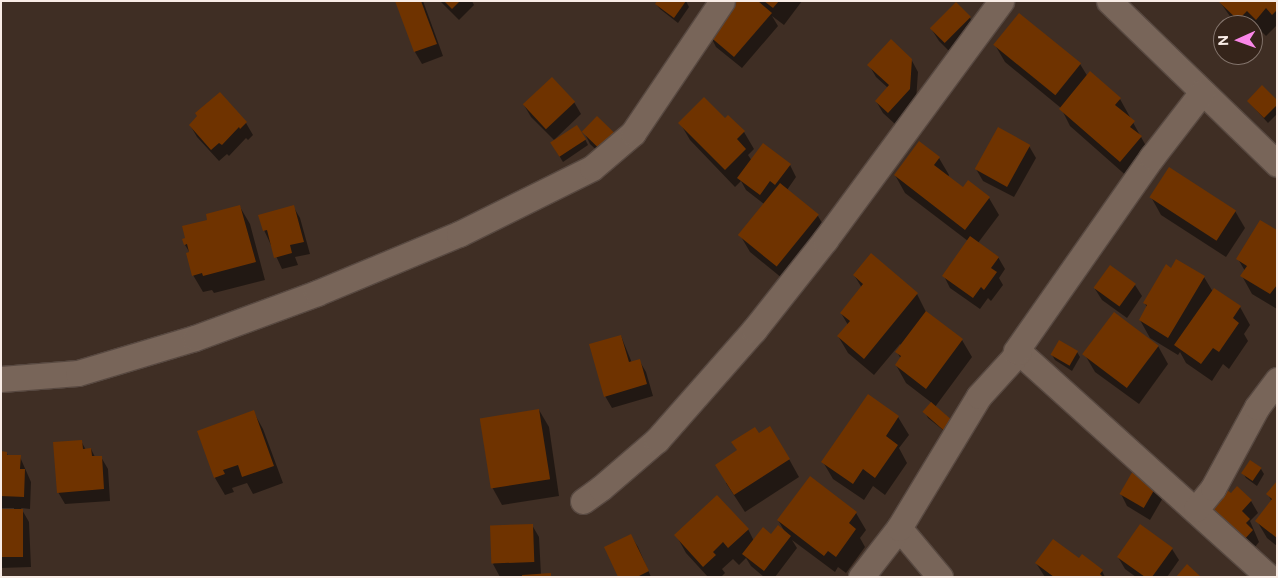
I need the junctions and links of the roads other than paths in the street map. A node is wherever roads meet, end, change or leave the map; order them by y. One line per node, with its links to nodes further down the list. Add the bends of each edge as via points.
1 (722, 1): 7 (street, via 633,133 592,168 459,234 317,293 203,335 78,374)
2 (1001, 1): 9 (street, via 825,240 754,330 657,440)
3 (1109, 1): 4 (street)
4 (1202, 92): 5 (street); 6 (street, via 1152,157 1016,351)
5 (1277, 164)
6 (1019, 352): 10 (street); 11 (street, via 979,396)
7 (1, 379)
8 (1277, 380): 10 (street, via 1258,407 1213,488)
9 (583, 502)
10 (1196, 509): 14 (street)
11 (899, 528): 12 (street); 13 (street)
12 (861, 577)
13 (940, 577)
14 (1269, 577)

